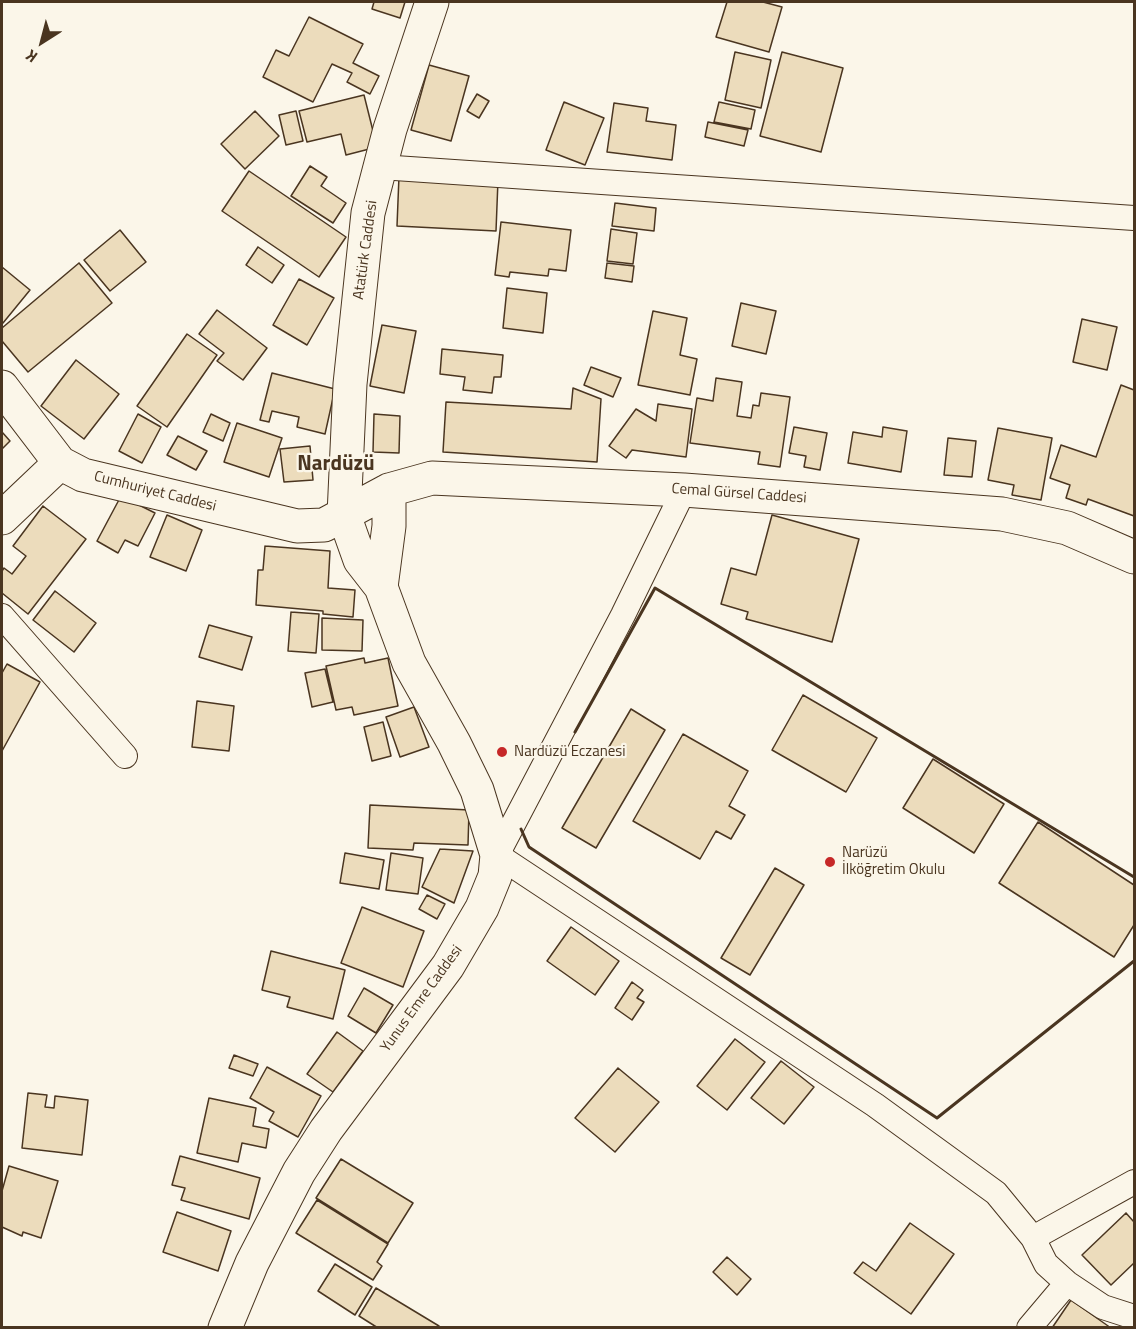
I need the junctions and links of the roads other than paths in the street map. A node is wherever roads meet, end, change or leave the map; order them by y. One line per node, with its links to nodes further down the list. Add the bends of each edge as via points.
1 (432, 2): 2 (street, Atatürk Caddesi)
2 (380, 167): 3 (street); 8 (street, Atatürk Caddesi, via 367,225 350,384)
3 (1134, 218)
4 (2, 387): 5 (street, Cumhuriyet Caddesi)
5 (60, 463): 8 (street, Cumhuriyet Caddesi, via 121,485 297,526 324,525); 9 (street)
6 (389, 490): 7 (street, Cemal Gürsel Caddesi, via 432,478); 8 (street, Cemal Gürsel Caddesi); 11 (street)
7 (684, 490): 10 (street, Cemal Gürsel Caddesi, via 1019,517 1067,528); 14 (street)
8 (344, 515): 11 (street, via 360,560)
9 (2, 518)
10 (1134, 557)
11 (381, 587): 14 (street, Yunus Emre Caddesi, via 409,663 477,790)
12 (2, 616): 13 (street)
13 (125, 756)
14 (497, 855): 16 (street, via 875,1105 996,1193); 19 (street, Yunus Emre Caddesi, via 495,876 467,937 299,1172 252,1263)
15 (1134, 1182): 16 (street)
16 (1033, 1238): 17 (street, via 1046,1264)
17 (1066, 1283): 18 (street, via 1103,1307); 20 (street)
18 (1134, 1317)
19 (225, 1328)
20 (1029, 1328)

